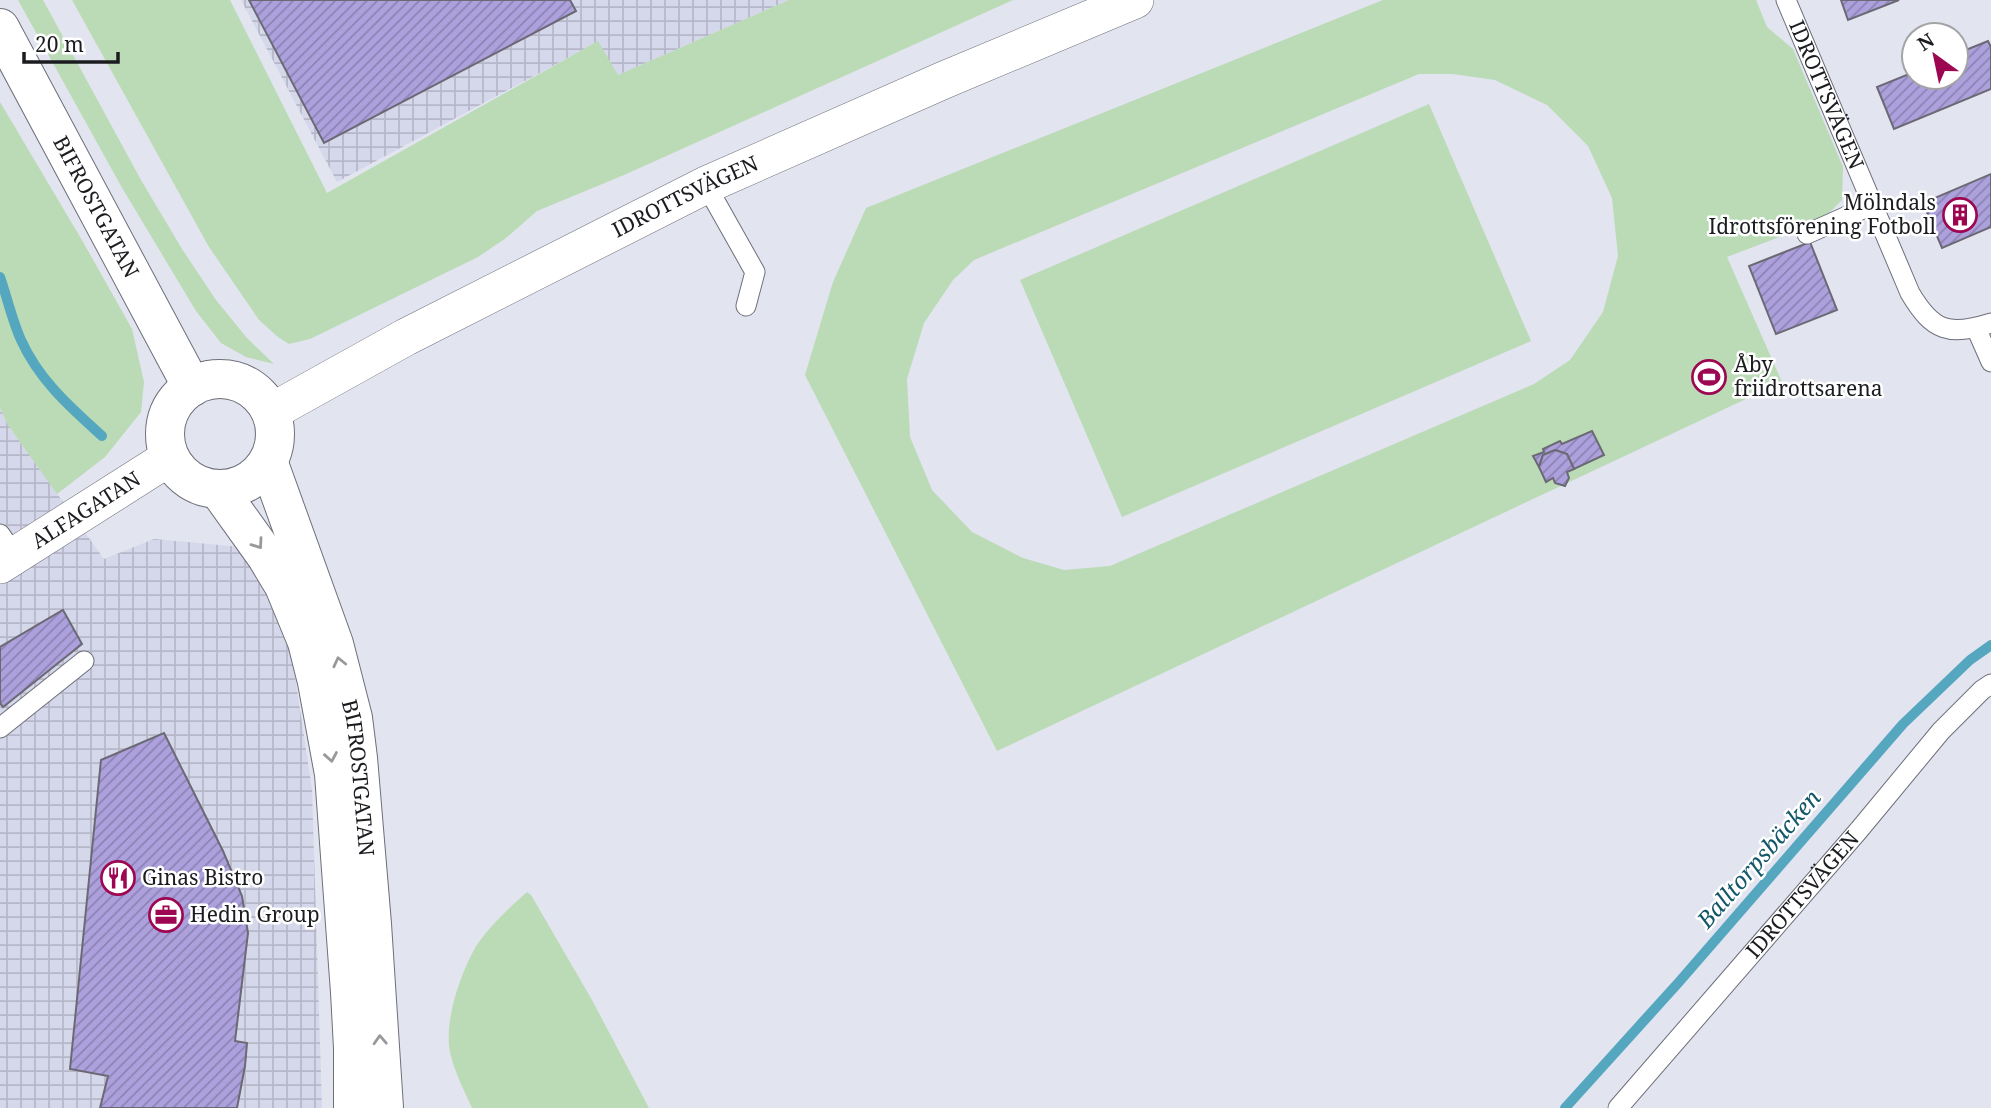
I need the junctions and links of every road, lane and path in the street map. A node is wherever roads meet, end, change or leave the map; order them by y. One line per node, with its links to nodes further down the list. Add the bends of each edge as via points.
1 (1786, 0): 5 (lane, IDROTTSVÄGEN)
2 (1120, 3): 4 (street, IDROTTSVÄGEN)
3 (0, 28): 10 (main road, BIFROSTGATAN)
4 (706, 186): 7 (lane, via 755,272); 11 (street, IDROTTSVÄGEN, via 406,337)
5 (1874, 204): 6 (lane); 8 (lane, IDROTTSVÄGEN, via 1919,308 1950,330)
6 (1807, 234)
7 (746, 306)
8 (1984, 326): 9 (lane)
9 (1991, 362)
10 (192, 387): 11 (main road, via 209,380 237,381 261,396); 12 (main road, via 173,405 168,418 165,431)
11 (271, 412): 13 (main road, BIFROSTGATAN, via 275,434)
12 (170, 457): 14 (main road, via 181,473); 15 (street, ALFAGATAN)
13 (268, 461): 14 (main road, via 244,483); 20 (main road, BIFROSTGATAN, one-way to 13, via 353,718 334,644)
14 (218, 489): 19 (main road, BIFROSTGATAN, one-way to 19, via 284,586 307,642 317,682 334,774)
15 (5, 552)
16 (84, 662): 18 (lane)
17 (1991, 684): 21 (lane, IDROTTSVÄGEN, via 1941,731)
18 (0, 728)
19 (354, 1108)
20 (384, 1108)
21 (1618, 1108)

